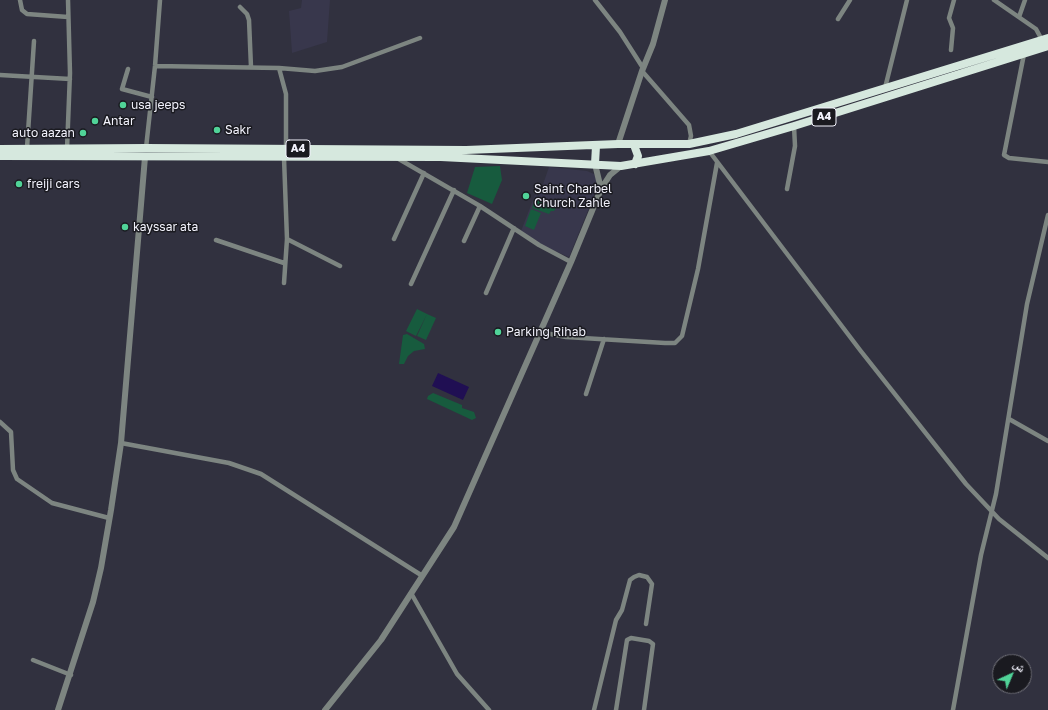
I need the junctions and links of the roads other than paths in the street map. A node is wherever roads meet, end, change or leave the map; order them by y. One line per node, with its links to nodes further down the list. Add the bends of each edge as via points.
1 (20, 0): 12 (street, via 22,10 27,14)
2 (68, 0): 12 (street)
3 (160, 0): 20 (street)
4 (595, 0): 24 (street, via 620,32)
5 (665, 0): 24 (street, via 653,44)
6 (850, 0): 14 (street)
7 (907, 0): 28 (street)
8 (954, 0): 18 (street, via 948,18 953,28)
9 (994, 0): 13 (street)
10 (1025, 0): 13 (street)
11 (240, 7): 21 (street, via 249,20)
12 (68, 17): 27 (street)
13 (1020, 17): 17 (street, via 1036,29)
14 (838, 19)
15 (420, 38): 22 (street, via 342,67 315,71)
16 (34, 41): 26 (street)
17 (1046, 41): 19 (highway, A4); 28 (highway, A4)
18 (951, 50)
19 (1024, 54): 30 (highway, A4); 45 (street, via 1004,155 1009,158)
20 (156, 66): 21 (street); 29 (street)
21 (251, 67): 22 (street)
22 (279, 68): 37 (street, via 286,94)
23 (128, 69): 29 (street, via 122,89)
24 (642, 69): 31 (street); 32 (street, via 689,125)
25 (0, 75): 26 (street)
26 (31, 76): 27 (street); 35 (street)
27 (70, 79): 39 (street)
28 (885, 88): 32 (highway, A4, via 736,134)
29 (152, 97): 36 (street)
30 (794, 126): 40 (highway, A4); 52 (street, via 795,146)
31 (618, 144): 33 (highway, A4); 34 (highway, A4)
32 (689, 144): 33 (highway, A4)
33 (634, 145): 48 (highway, via 638,156)
34 (596, 146): 37 (highway, A4, via 466,150); 47 (highway)
35 (27, 148): 38 (highway, A4); 39 (highway, A4)
36 (146, 148): 37 (highway, A4); 39 (highway, A4)
37 (286, 148)
38 (0, 149)
39 (67, 149)
40 (709, 151): 46 (street); 48 (highway, A4)
41 (0, 156): 42 (highway, A4)
42 (145, 157): 43 (highway, A4); 73 (street)
43 (284, 158): 44 (highway, A4); 57 (street)
44 (395, 158): 47 (highway, A4, via 462,158); 50 (street)
45 (1048, 162)
46 (717, 163): 68 (street, via 698,269 682,336 675,343); 74 (street, via 860,350)
47 (595, 164): 49 (highway, A4); 51 (street)
48 (635, 164): 49 (highway, A4)
49 (621, 166): 51 (street, via 610,175)
50 (424, 173): 53 (street); 58 (street)
51 (601, 188): 61 (street)
52 (787, 189)
53 (454, 190): 54 (street); 65 (street)
54 (480, 206): 56 (street); 60 (street)
55 (1048, 215): 70 (street, via 1027,304)
56 (514, 228): 61 (street); 66 (street)
57 (288, 239): 62 (street); 63 (street)
58 (394, 239)
59 (216, 240): 62 (street)
60 (464, 241)
61 (571, 262): 67 (street)
62 (284, 263): 64 (street)
63 (340, 266)
64 (284, 283)
65 (411, 284)
66 (486, 293)
67 (540, 332): 68 (street, via 566,337); 77 (street, via 454,527)
68 (604, 339): 69 (street)
69 (586, 394)
70 (1009, 419): 72 (street); 74 (street, via 996,494)
71 (0, 422): 75 (street, via 10,432 13,470 17,479 52,503)
72 (1048, 441)
73 (121, 443): 75 (street); 77 (street, via 229,463 262,474)
74 (990, 511): 76 (street); 88 (street)
75 (109, 518): 81 (street, via 96,588)
76 (1048, 558)
77 (421, 575): 78 (street)
78 (411, 593): 83 (street, via 381,640); 84 (street, via 457,674)
79 (646, 624): 85 (street, via 652,584 647,577 639,575 630,580 622,610 616,620)
80 (33, 660): 81 (street)
81 (71, 675): 82 (street)
82 (58, 710)
83 (325, 710)
84 (488, 710)
85 (594, 710)
86 (616, 710): 87 (street, via 627,640 631,638 653,644)
87 (644, 710)
88 (953, 710)

